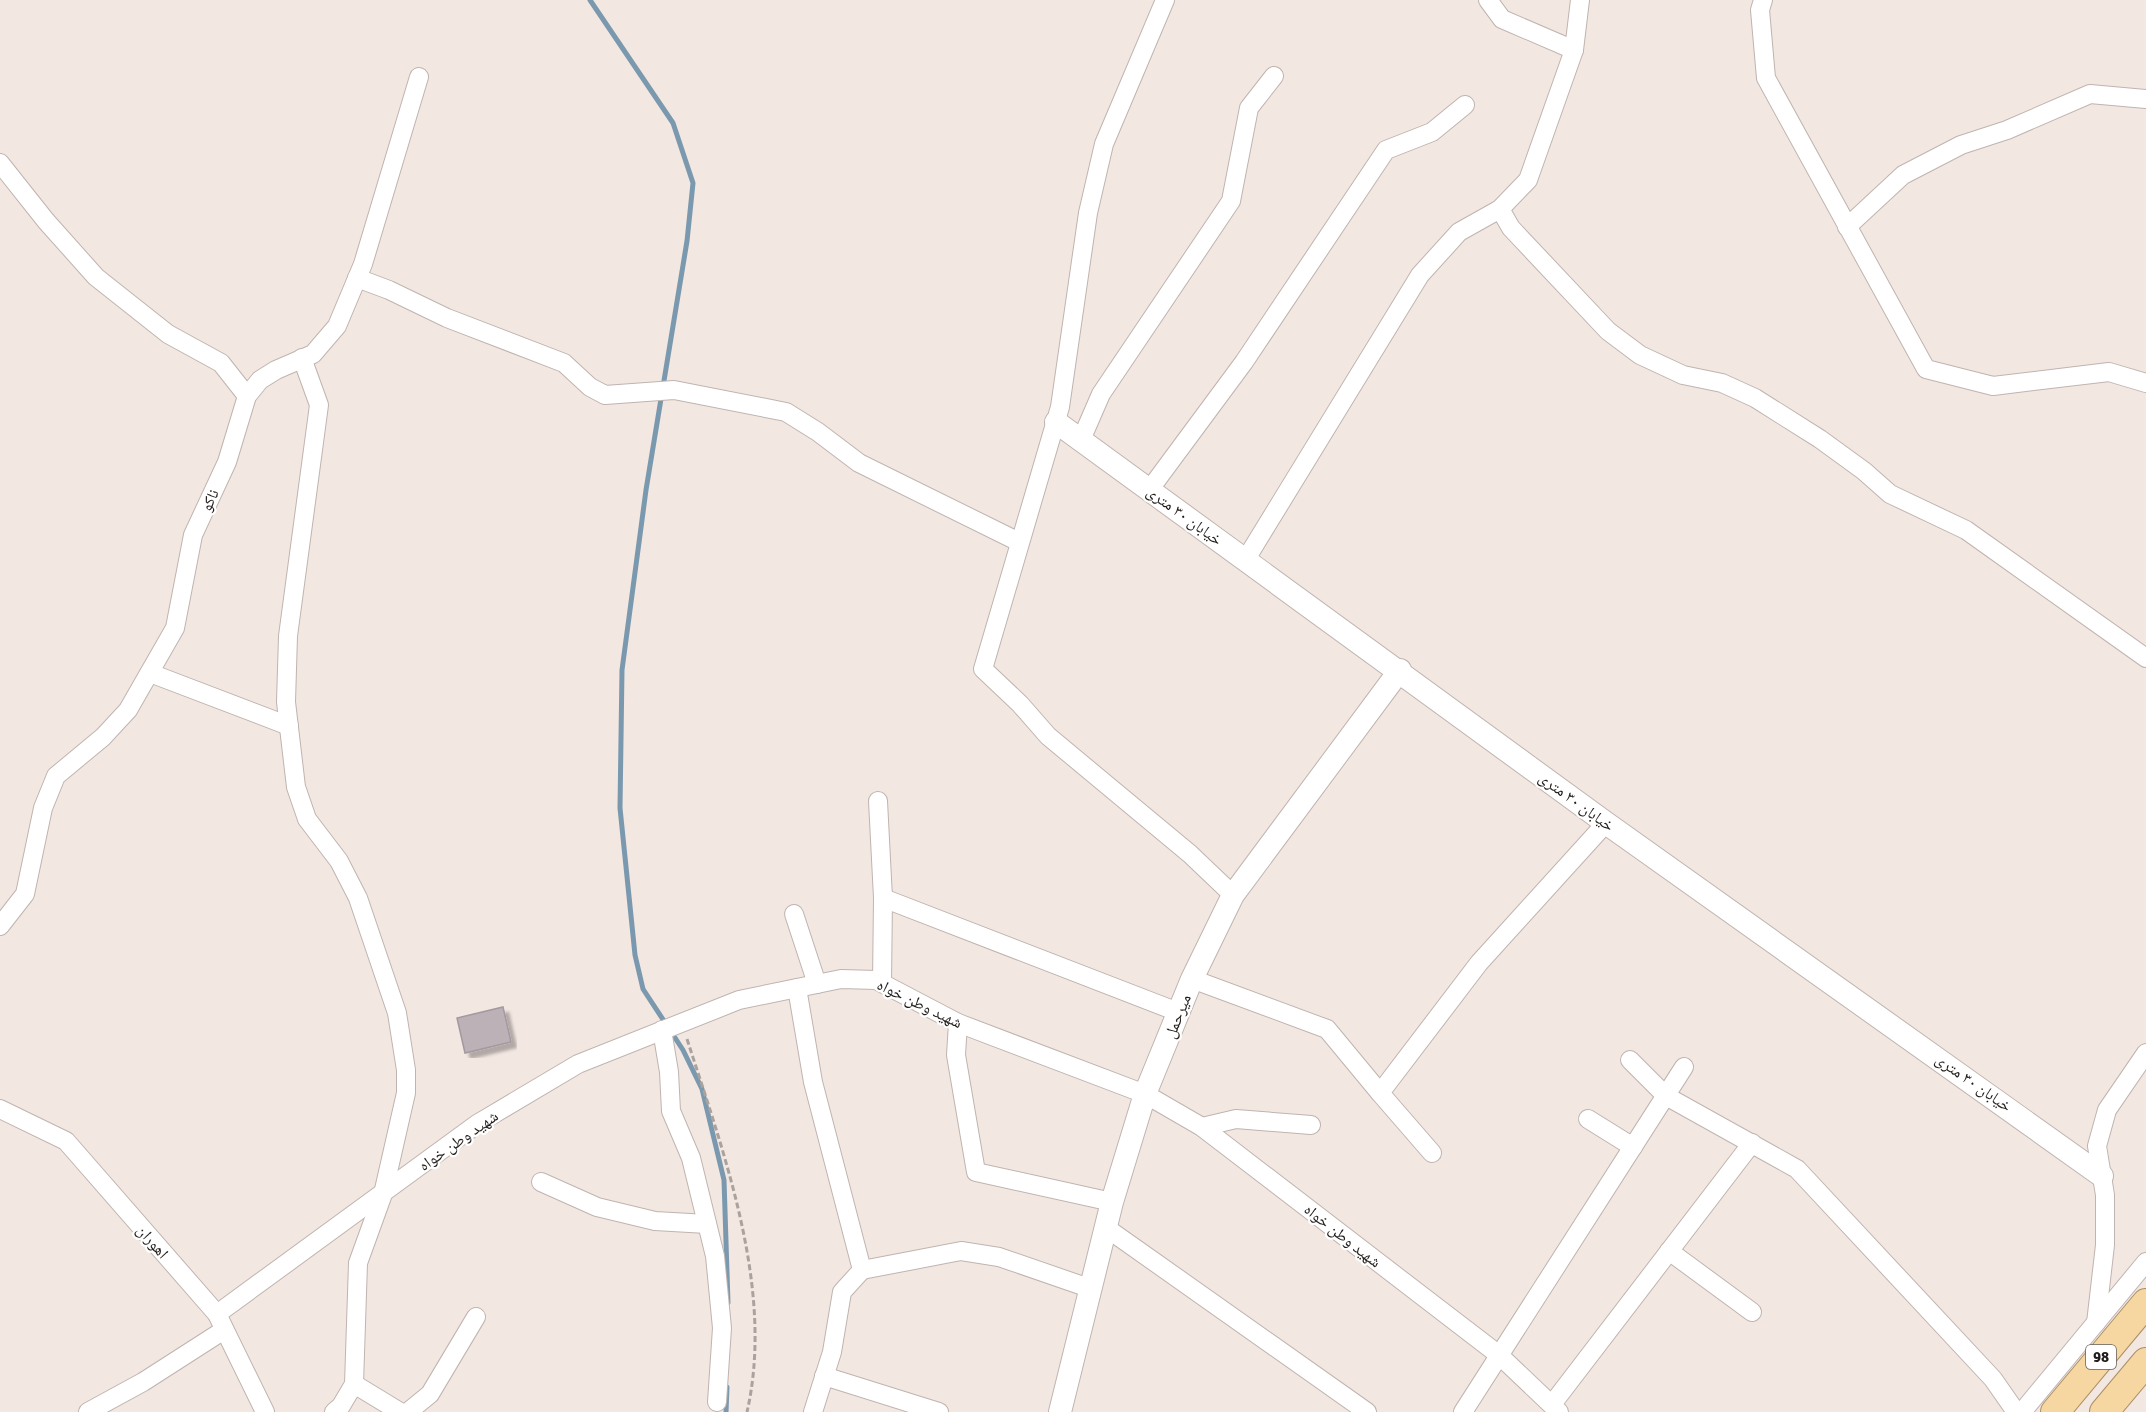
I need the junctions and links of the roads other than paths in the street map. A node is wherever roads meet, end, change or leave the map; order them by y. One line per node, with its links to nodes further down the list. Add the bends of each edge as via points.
1 (1165, 0): 17 (street, via 1104,144 1088,213)
2 (1488, 0): 5 (street, via 1502,19)
3 (1581, 0): 5 (street)
4 (1763, 0): 12 (street, via 1760,10 1767,78)
5 (1574, 50): 11 (street, via 1528,180)
6 (1274, 76): 18 (street, via 1249,108 1231,201 1101,394)
7 (418, 77): 13 (street, ناکو)
8 (2146, 99): 12 (street, via 2090,94 1961,145 1903,176)
9 (1465, 105): 19 (street, via 1432,132 1386,150 1244,362)
10 (0, 163): 16 (street, via 96,278 168,334 221,363)
11 (1500, 208): 21 (street, via 1459,232 1420,275); 22 (street, via 1511,228 1608,331 1640,355 1683,375 1722,383 1755,398 1838,452 1890,494 1966,530)
12 (1847, 227): 15 (street, via 1926,369 1993,386 2109,372)
13 (357, 278): 14 (street, ناکو, via 337,326 313,354); 20 (street, via 564,363 605,395 674,390 786,412 859,463)
14 (302, 358): 16 (street, ناکو, via 260,380); 25 (street, via 319,405 288,636)
15 (2146, 383)
16 (247, 396): 24 (street, ناکو, via 227,462 192,535 175,627)
17 (1056, 422): 18 (street, خیابان ۳۰ متری); 20 (street)
18 (1081, 440): 19 (street, خیابان ۳۰ متری)
19 (1149, 489): 21 (street, خیابان ۳۰ متری)
20 (1019, 542): 28 (street, via 983,669 1048,736 1190,854)
21 (1246, 559): 23 (street, خیابان ۳۰ متری)
22 (2146, 657)
23 (1400, 670): 27 (street, خیابان ۳۰ متری); 28 (street, میرحمل)
24 (150, 673): 25 (street); 31 (street, ناکو, via 128,710 103,737 56,776 43,808 25,894)
25 (289, 726): 54 (street, via 296,787 307,819 339,861 358,898 397,1013 406,1093)
26 (878, 801): 29 (street)
27 (1606, 823): 42 (street, via 1479,963); 52 (street, خیابان ۳۰ متری)
28 (1233, 895): 32 (street, میرحمل)
29 (883, 898): 33 (street); 36 (street)
30 (794, 914): 34 (street)
31 (2, 920)
32 (1192, 979): 36 (street, میرحمل); 42 (street, via 1327,1029)
33 (882, 983): 34 (street, شهید وطن خواه, via 841,979); 37 (street, شهید وطن خواه)
34 (817, 984): 35 (street, شهید وطن خواه)
35 (797, 988): 38 (street, شهید وطن خواه, via 739,1000); 60 (street, via 813,1082)
36 (1178, 1012): 43 (street, میرحمل)
37 (958, 1023): 43 (street, شهید وطن خواه); 55 (street, via 956,1055 976,1172)
38 (662, 1030): 54 (street, شهید وطن خواه, via 578,1064 477,1124); 56 (street, via 671,1111 691,1158)
39 (2146, 1053): 52 (street, via 2107,1110 2097,1146)
40 (1630, 1060): 44 (street)
41 (1684, 1067): 44 (street)
42 (1380, 1093): 51 (street)
43 (1145, 1094): 48 (street, شهید وطن خواه); 55 (street, میرحمل)
44 (1666, 1096): 49 (street); 50 (street)
45 (0, 1109): 65 (street, اهوران, via 66,1141)
46 (1588, 1119): 50 (street)
47 (1311, 1125): 48 (street, via 1236,1119)
48 (1202, 1127): 67 (street, شهید وطن خواه)
49 (1752, 1143): 58 (street); 83 (street, via 1797,1169 1994,1379)
50 (1633, 1147): 67 (street)
51 (1432, 1153)
52 (2102, 1176): 66 (street, via 2105,1245)
53 (541, 1182): 56 (street, via 597,1207 655,1221)
54 (383, 1194): 65 (street, شهید وطن خواه); 70 (street, via 358,1263)
55 (1112, 1202): 57 (street, میرحمل)
56 (707, 1224): 71 (street, via 715,1256 723,1328)
57 (1105, 1227): 61 (street, میرحمل); 74 (street)
58 (1669, 1251): 63 (street); 72 (street)
59 (2146, 1262): 66 (street)
60 (862, 1270): 61 (street, via 961,1251 999,1257); 69 (street, via 842,1292)
61 (1089, 1288): 73 (street, میرحمل)
62 (2146, 1303): 85 (highway, 98)
63 (1752, 1312)
64 (476, 1317): 79 (street, via 430,1394)
65 (220, 1322): 75 (street, شهید وطن خواه, via 143,1382); 76 (street, اهوران)
66 (2096, 1323): 84 (street)
67 (1499, 1355): 72 (street, شهید وطن خواه); 82 (street)
68 (2146, 1362): 86 (highway, 98)
69 (824, 1376): 80 (street); 81 (street)
70 (354, 1384): 77 (street); 78 (street)
71 (717, 1402)
72 (1556, 1408)
73 (1065, 1409)
74 (1355, 1409)
75 (88, 1412)
76 (265, 1412)
77 (333, 1412)
78 (400, 1412)
79 (408, 1412)
80 (813, 1412)
81 (939, 1412)
82 (1463, 1412)
83 (2016, 1412)
84 (2022, 1412)
85 (2055, 1412)
86 (2104, 1412)

